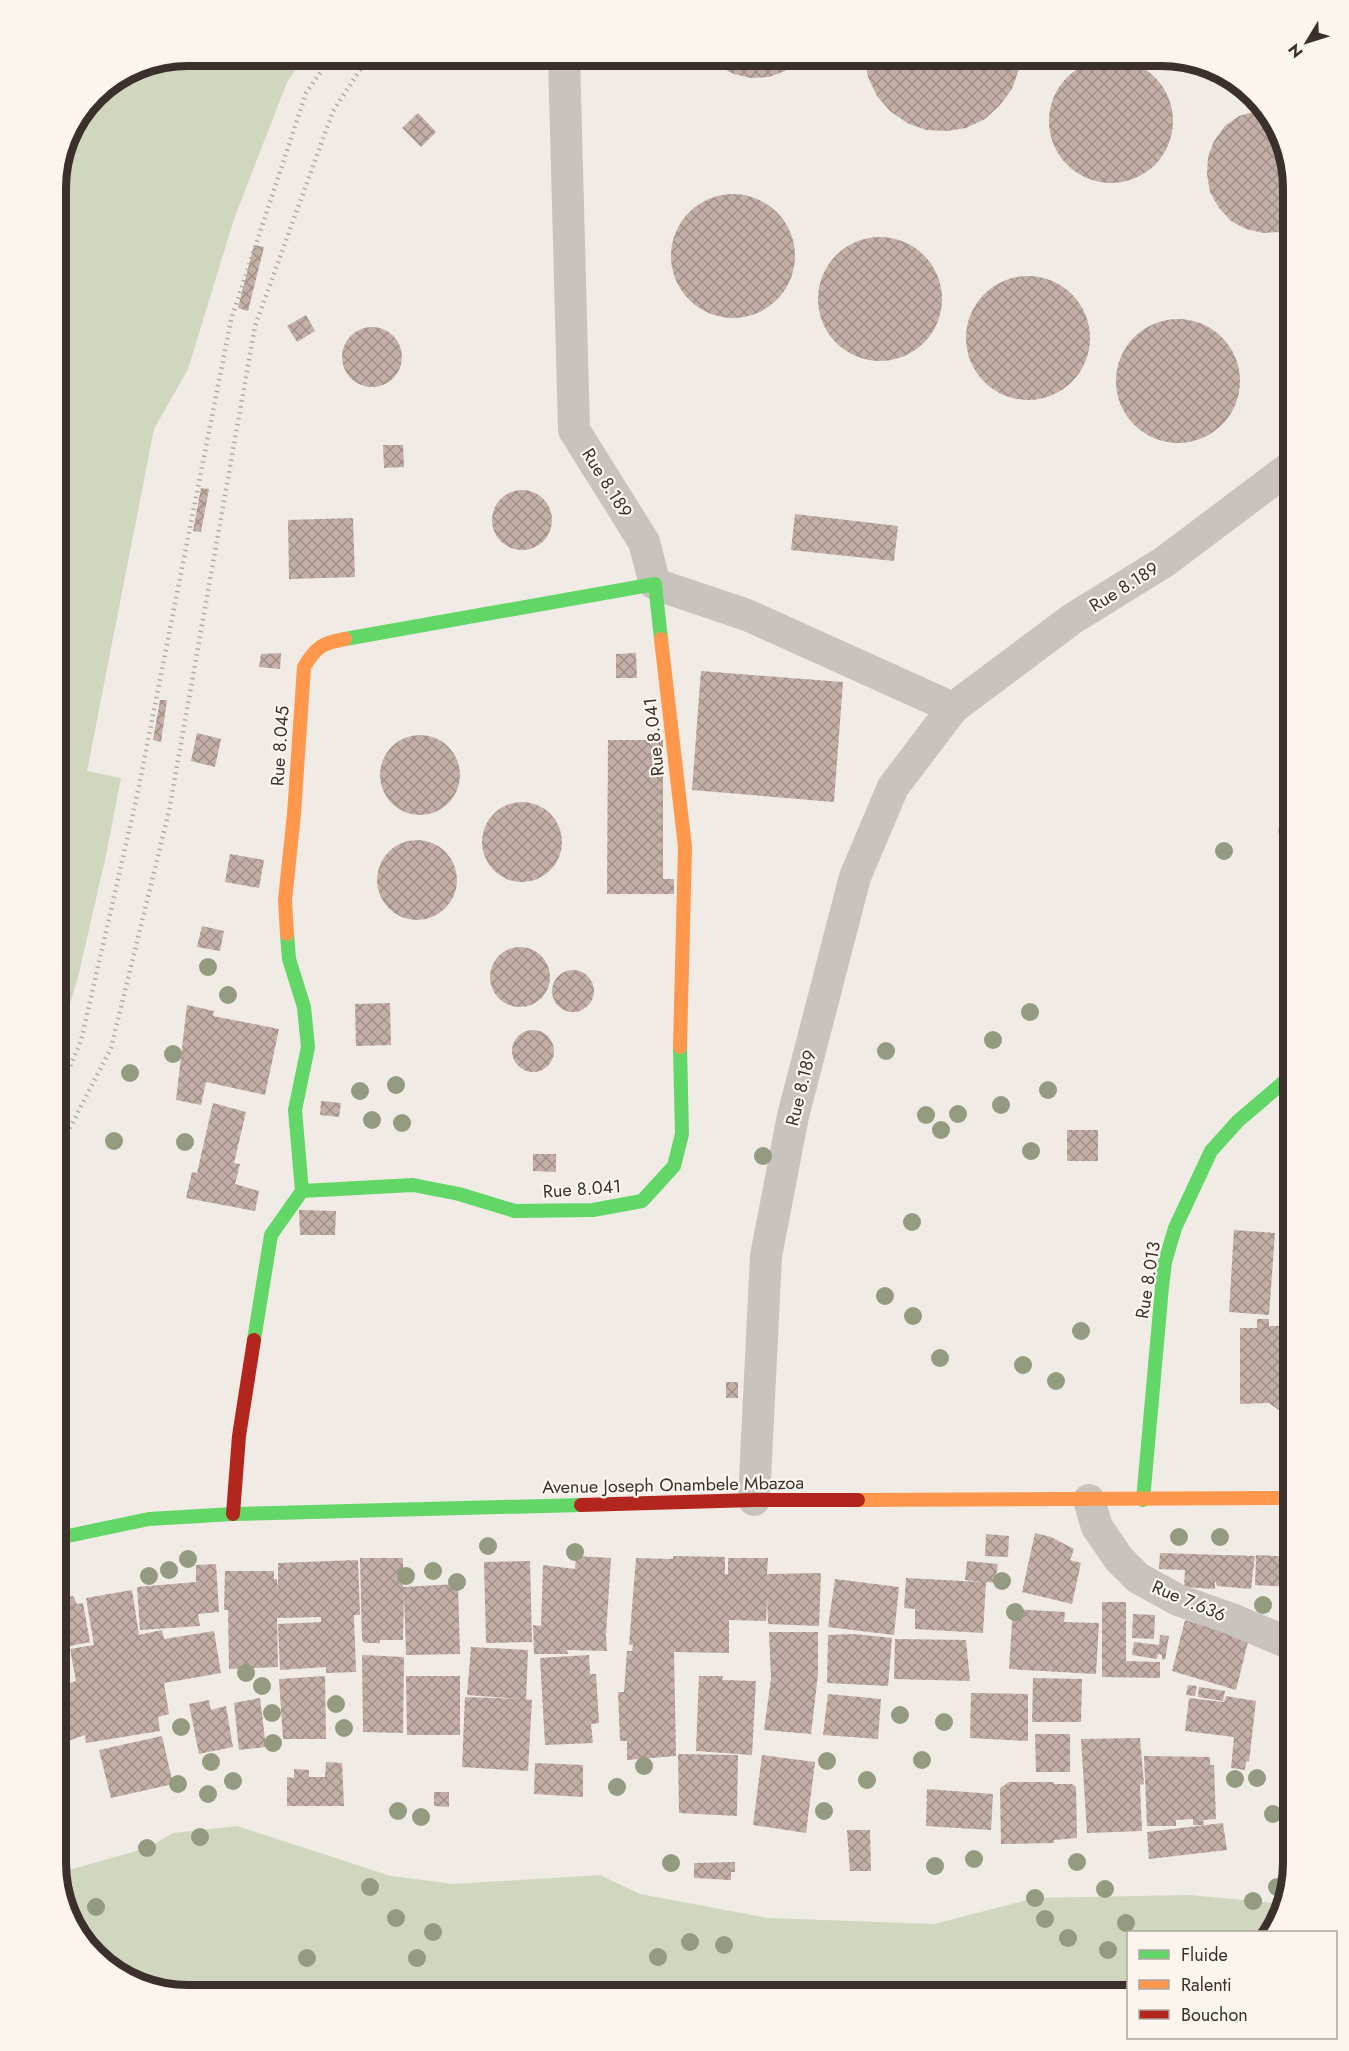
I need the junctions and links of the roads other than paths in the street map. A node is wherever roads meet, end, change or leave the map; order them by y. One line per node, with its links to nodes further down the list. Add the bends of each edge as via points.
1 (564, 66): 3 (street, Rue 8.189, via 574,430 644,542)
2 (1283, 473): 4 (street, Rue 8.189, via 1164,562 1072,619)
3 (655, 584): 4 (street, via 747,615); 6 (street, Rue 8.045, via 326,642 313,652 304,667 285,900 289,959 304,1007 308,1047 295,1110); 6 (street, Rue 8.041, via 685,847 680,1038 682,1134 674,1166 642,1202 593,1210 515,1211 413,1185)
4 (953, 708): 8 (street, Rue 8.189, via 892,787 855,878 793,1116 766,1257)
5 (1283, 1083): 10 (street, Rue 8.013, via 1238,1121 1211,1151 1175,1228 1162,1287)
6 (303, 1191): 11 (street, via 271,1235 246,1384)
7 (1283, 1498): 10 (street, Avenue Joseph Onambele Mbazoa)
8 (754, 1500): 9 (street, Avenue Joseph Onambele Mbazoa); 11 (street, Avenue Joseph Onambele Mbazoa)
9 (1089, 1500): 10 (street, Avenue Joseph Onambele Mbazoa); 13 (street, Rue 7.636, via 1097,1527 1138,1578 1178,1600)
10 (1143, 1500)
11 (233, 1514): 12 (street, Avenue Joseph Onambele Mbazoa, via 149,1519)
12 (66, 1536)
13 (1283, 1641)

